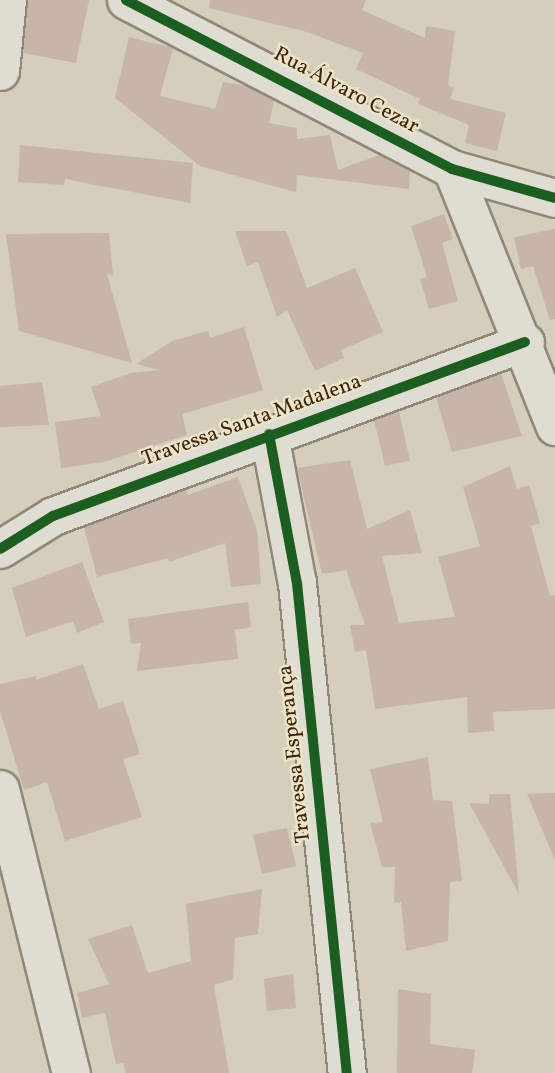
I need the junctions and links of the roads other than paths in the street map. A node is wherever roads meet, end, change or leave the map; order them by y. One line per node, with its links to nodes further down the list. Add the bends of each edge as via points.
1 (7, 0): 3 (street)
2 (126, 0): 4 (street, Rua Álvaro Cezar)
3 (0, 71)
4 (452, 169): 5 (street, Rua Álvaro Cezar); 6 (street)
5 (555, 198)
6 (525, 342): 7 (street); 8 (street, Travessa Santa Madalena)
7 (555, 426)
8 (269, 434): 9 (street, Travessa Santa Madalena, via 52,516); 12 (street, Travessa Esperança, via 297,583)
9 (0, 549)
10 (0, 789): 11 (street)
11 (71, 1073)
12 (347, 1073)

